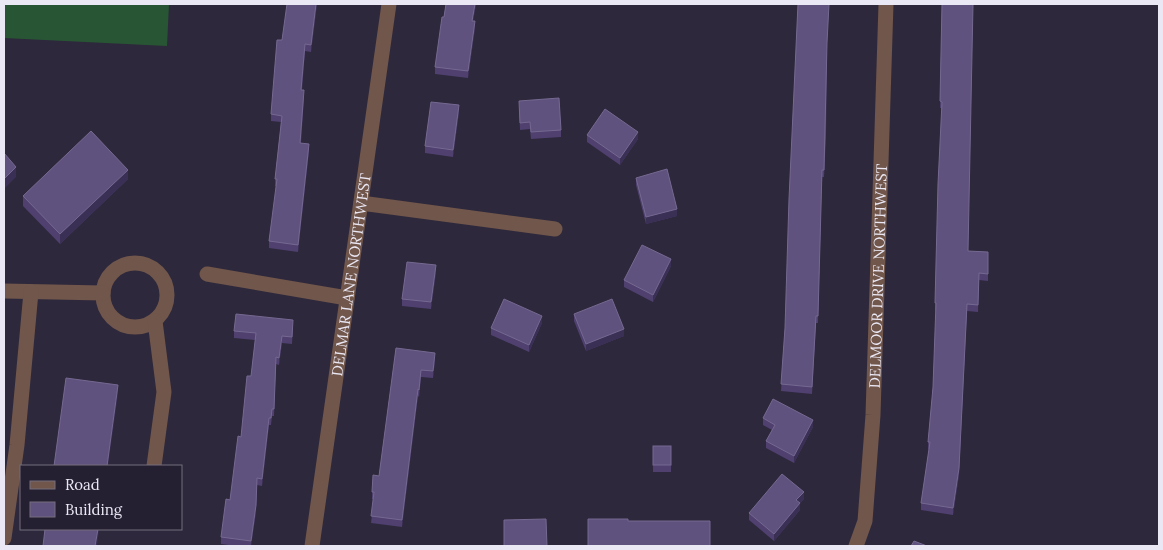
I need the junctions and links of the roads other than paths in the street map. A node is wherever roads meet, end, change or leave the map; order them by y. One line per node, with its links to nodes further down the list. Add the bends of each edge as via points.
1 (389, 4): 3 (street, DELMAR LANE NORTHWEST)
2 (886, 4): 15 (street, DELMOOR DRIVE NORTHWEST, via 873,415 865,521)
3 (361, 203): 4 (street); 9 (street, DELMAR LANE NORTHWEST)
4 (556, 229)
5 (207, 274): 9 (street)
6 (4, 291): 7 (street)
7 (31, 292): 8 (street); 12 (street, via 17,445)
8 (103, 293): 10 (street, via 108,313 120,323 134,327); 10 (street, via 110,274 118,268 137,263 148,265 164,280 167,291 162,312)
9 (347, 298): 14 (street, DELMAR LANE NORTHWEST)
10 (155, 321): 11 (street, via 164,392)
11 (154, 465)
12 (6, 506): 13 (street)
13 (4, 538)
14 (312, 546)
15 (856, 546)

